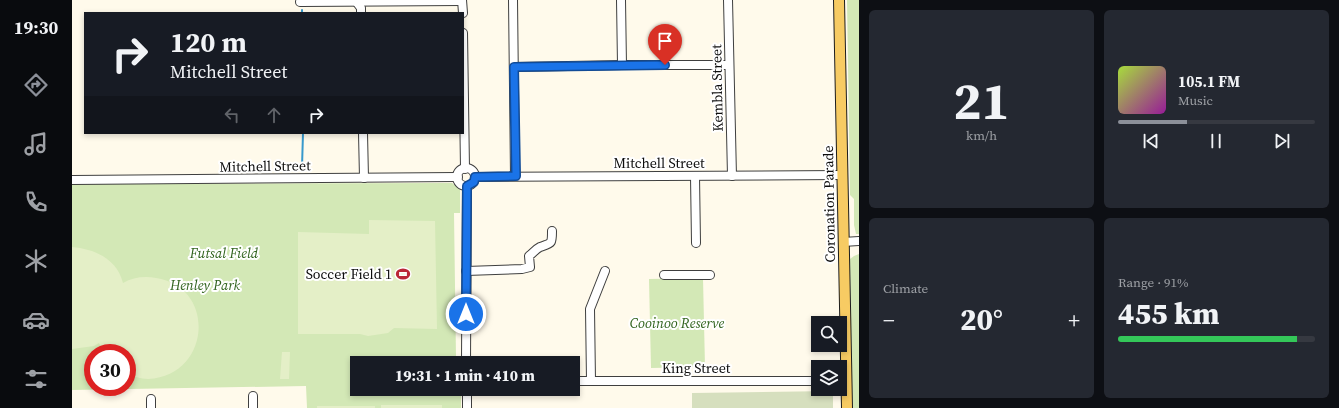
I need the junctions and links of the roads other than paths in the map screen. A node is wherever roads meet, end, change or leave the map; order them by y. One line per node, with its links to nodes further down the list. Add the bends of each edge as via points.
1 (462, 0): 6 (street); 9 (street)
2 (513, 0): 12 (street)
3 (621, 0): 10 (street)
4 (728, 0): 11 (street, Kembla Street)
5 (840, 0): 16 (main road, Coronation Parade)
6 (355, 1): 7 (street); 8 (street)
7 (300, 2)
8 (361, 12)
9 (463, 12)
10 (622, 65): 11 (street); 12 (street)
11 (729, 65): 19 (street, Kembla Street)
12 (514, 67): 17 (street)
13 (464, 101): 15 (street)
14 (362, 134): 22 (street)
15 (465, 169): 20 (street, via 459,172); 21 (street, via 471,170)
16 (842, 175): 19 (street, Mitchell Street); 26 (main road, Coronation Parade)
17 (516, 176): 18 (street, Mitchell Street); 21 (street, Mitchell Street)
18 (694, 176): 19 (street, Mitchell Street); 28 (street)
19 (732, 176)
20 (458, 177): 22 (street, Mitchell Street); 24 (street, via 460,184)
21 (475, 177): 24 (street, via 474,182)
22 (364, 178): 23 (street, Mitchell Street)
23 (72, 180)
24 (467, 186): 29 (street)
25 (552, 231): 29 (street, via 552,241 529,256 530,267)
26 (843, 242): 27 (street); 34 (main road, Coronation Parade)
27 (859, 242)
28 (696, 243)
29 (466, 271): 33 (street)
30 (605, 271): 36 (street, via 590,309)
31 (664, 275): 32 (street)
32 (710, 275)
33 (466, 356)
34 (843, 360)
35 (580, 381): 36 (street, King Street)
36 (590, 381): 37 (street, King Street)
37 (811, 381)
38 (253, 396): 41 (street)
39 (467, 396): 42 (street)
40 (845, 396): 43 (main road, Coronation Parade)
41 (253, 408)
42 (467, 408)
43 (847, 408)

